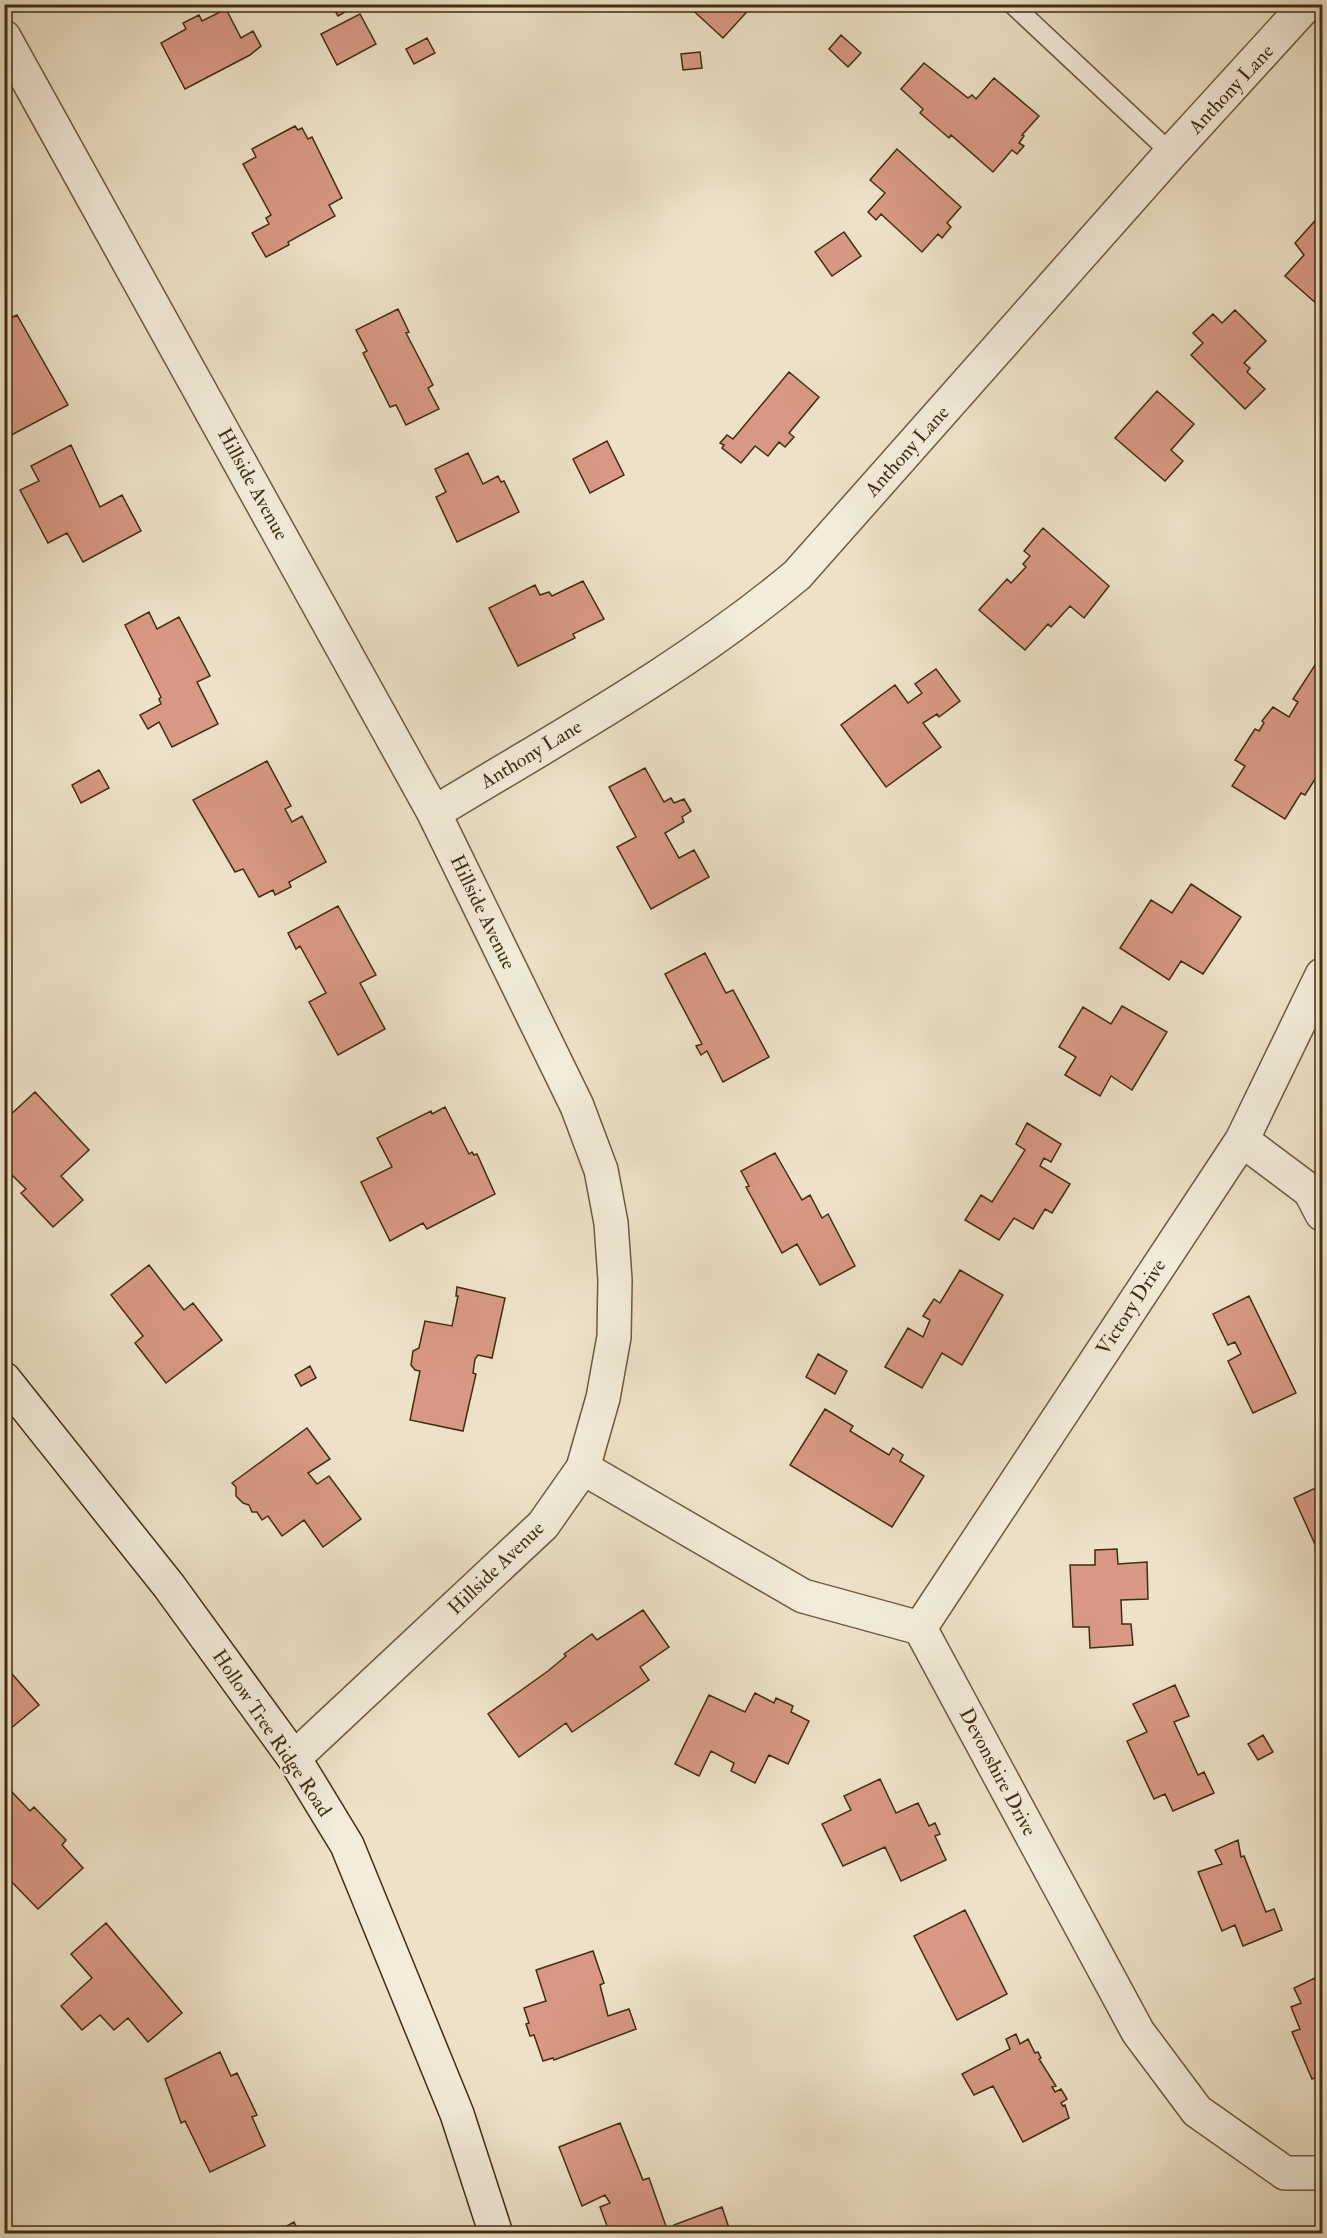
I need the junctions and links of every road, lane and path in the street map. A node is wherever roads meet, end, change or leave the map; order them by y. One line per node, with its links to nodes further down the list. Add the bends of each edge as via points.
1 (1012, 4): 4 (lane)
2 (1308, 4): 4 (street, Anthony Lane)
3 (4, 37): 5 (street, Hillside Avenue)
4 (1171, 153): 5 (street, Anthony Lane, via 797,575 744,619 655,678)
5 (434, 813): 10 (street, Hillside Avenue, via 577,1106 601,1170 611,1223 614,1337 603,1398)
6 (1323, 975): 7 (street, Victory Drive)
7 (1242, 1140): 8 (street, via 1310,1191); 11 (street, Victory Drive)
8 (1323, 1214)
9 (4, 1379): 12 (street, Hollow Tree Ridge Road, via 169,1586)
10 (583, 1468): 11 (street, via 803,1596); 12 (street, Hillside Avenue, via 543,1525)
11 (920, 1628): 13 (street, Devonshire Drive, via 1138,2032 1197,2111 1285,2173)
12 (294, 1758): 14 (street, Hollow Tree Ridge Road, via 347,1845 457,2114)
13 (1323, 2173)
14 (496, 2234)

